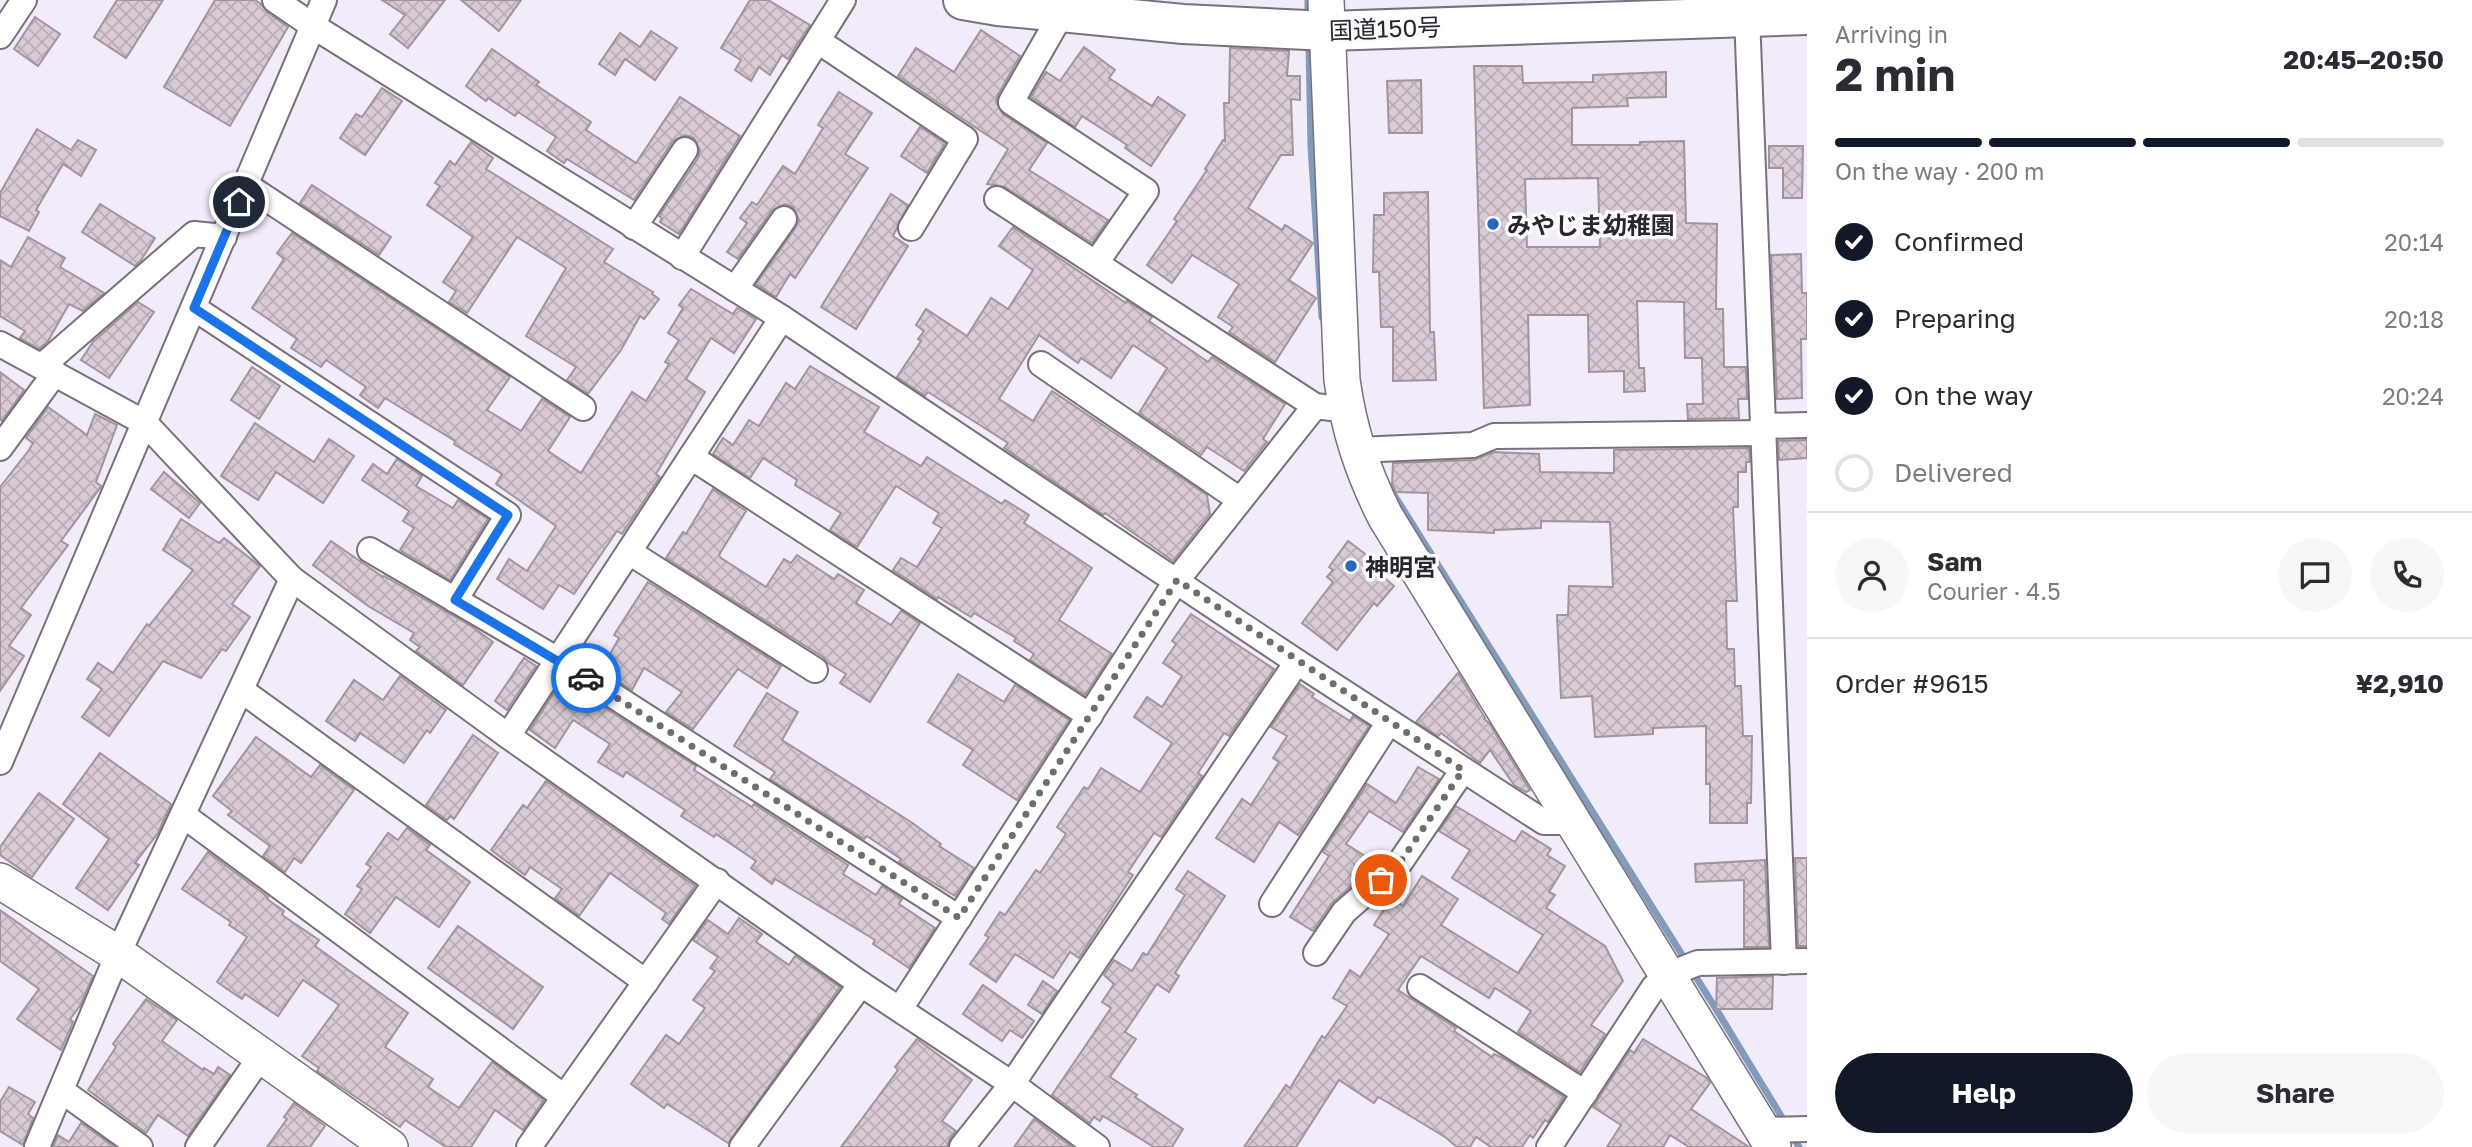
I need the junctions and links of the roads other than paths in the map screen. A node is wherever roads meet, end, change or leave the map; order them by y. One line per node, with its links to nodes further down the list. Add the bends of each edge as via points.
1 (24, 0): 11 (street)
2 (275, 0): 10 (street)
3 (324, 0): 10 (street)
4 (844, 0): 12 (street)
5 (963, 0): 6 (highway, 国道150号)
6 (1062, 13): 7 (highway, 国道150号, via 1183,24); 21 (street, via 1011,102 1146,191)
7 (1327, 15): 9 (highway, 国道150号); 29 (street, via 1342,380)
8 (1807, 15): 9 (highway, 国道150号)
9 (1747, 16): 32 (street)
10 (313, 26): 14 (street); 17 (street)
11 (0, 36)
12 (818, 41): 18 (street, via 965,139); 20 (street)
13 (685, 150): 17 (street)
14 (246, 185): 19 (street); 28 (street)
15 (998, 199): 21 (street)
16 (784, 219): 22 (street)
17 (634, 227): 20 (street)
18 (911, 228)
19 (224, 237): 23 (street); 27 (street, via 194,234)
20 (682, 257): 22 (street)
21 (1096, 264): 29 (street)
22 (735, 289): 24 (street)
23 (194, 308): 30 (street); 41 (street, via 508,515)
24 (782, 318): 35 (street); 40 (street)
25 (0, 344): 27 (street)
26 (1041, 364): 36 (street)
27 (48, 370): 30 (street); 33 (street)
28 (583, 408)
29 (1331, 408): 34 (street); 36 (street)
30 (145, 423): 39 (street); 49 (street)
31 (1807, 425): 32 (street)
32 (1763, 430): 34 (street, via 1494,436 1473,445); 59 (street)
33 (0, 448)
34 (1356, 450): 52 (street, via 1385,516)
35 (691, 457): 38 (street); 46 (street)
36 (1240, 500): 40 (street)
37 (370, 550): 41 (street)
38 (629, 552): 42 (street); 44 (street)
39 (292, 579): 45 (street); 48 (street)
40 (1177, 580): 43 (street); 46 (street)
41 (455, 600): 42 (street)
42 (558, 660): 48 (street); 56 (street)
43 (1297, 662): 47 (street); 66 (street)
44 (815, 670)
45 (241, 690): 51 (street); 61 (street)
46 (1090, 716): 56 (street)
47 (1389, 722): 50 (street); 55 (street)
48 (508, 736): 54 (street)
49 (0, 762)
50 (1463, 770): 52 (street, via 1544,822); 57 (street, via 1399,864 1345,912)
51 (183, 815): 58 (street); 69 (street)
52 (1573, 822): 60 (street)
53 (0, 881): 58 (street)
54 (717, 881): 61 (street); 62 (street)
55 (1272, 904)
56 (959, 918): 64 (street)
57 (1316, 953)
58 (118, 954): 65 (street); 67 (street)
59 (1796, 962): 60 (street, via 1698,963)
60 (1667, 975): 68 (street, via 1654,987); 71 (street)
61 (646, 982): 69 (street)
62 (861, 984): 64 (street); 77 (street)
63 (1420, 987): 68 (street)
64 (900, 1009): 66 (street)
65 (261, 1056): 74 (street); 75 (street)
66 (1013, 1084): 78 (street); 79 (street)
67 (62, 1091): 72 (street); 73 (street)
68 (1586, 1093): 80 (street)
69 (564, 1097): 76 (street)
70 (1807, 1129): 71 (street)
71 (1768, 1139)
72 (37, 1147)
73 (140, 1147)
74 (198, 1147)
75 (390, 1147)
76 (529, 1147)
77 (742, 1147)
78 (962, 1147)
79 (1097, 1147)
80 (1549, 1147)

